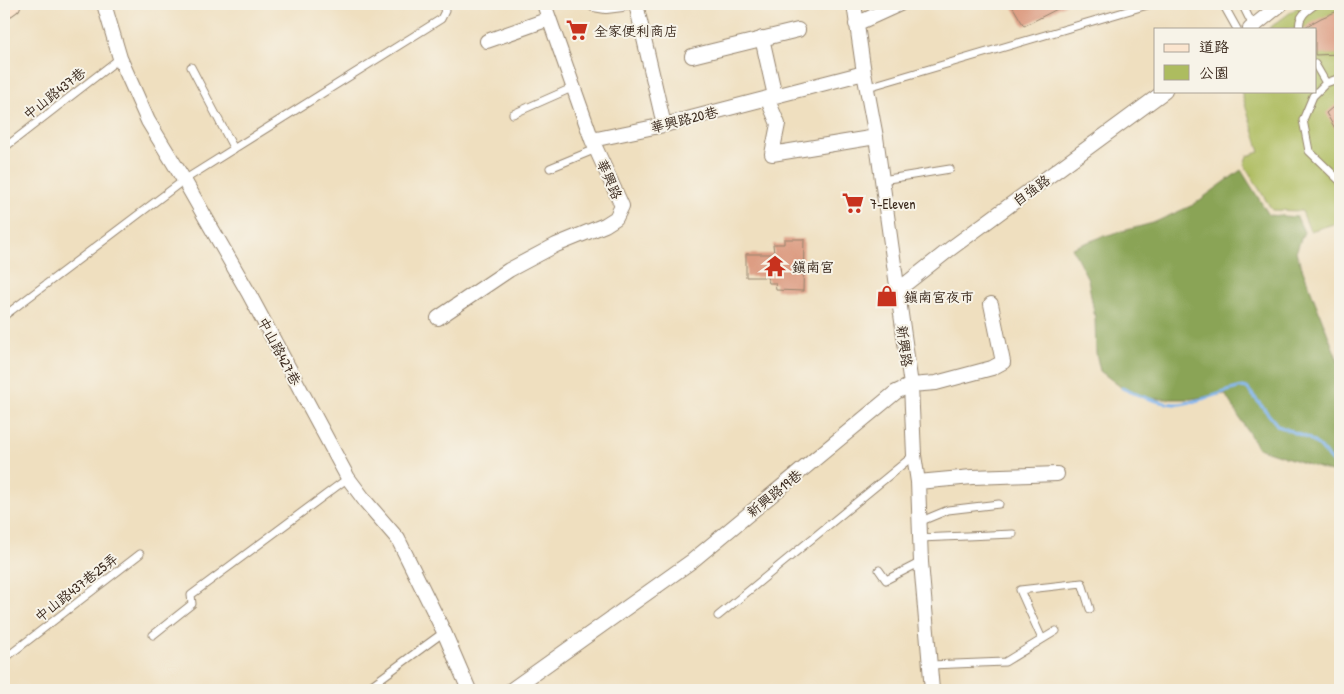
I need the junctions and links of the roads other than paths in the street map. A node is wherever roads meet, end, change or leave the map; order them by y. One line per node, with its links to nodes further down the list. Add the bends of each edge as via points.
1 (11, 4): 15 (street)
2 (104, 4): 25 (street, 中山路427巷)
3 (442, 4): 39 (lane, via 445,11 441,19)
4 (544, 4): 16 (street, 華興路)
5 (594, 4): 6 (street)
6 (622, 4)
7 (636, 4): 35 (street)
8 (854, 4): 17 (street, 新興路)
9 (900, 4): 17 (street)
10 (1151, 4): 29 (lane)
11 (1223, 4): 18 (lane)
12 (1242, 4): 19 (lane)
13 (1316, 4): 20 (lane, via 1304,13)
14 (1274, 6): 19 (street)
15 (4, 9)
16 (549, 19): 23 (street); 31 (street, 華興路)
17 (856, 24): 29 (street, 新興路)
18 (1236, 28)
19 (1251, 28)
20 (1300, 28)
21 (798, 30): 22 (street)
22 (762, 38): 24 (street); 33 (street)
23 (487, 42)
24 (692, 56)
25 (120, 58): 38 (lane, 中山路437巷); 42 (street, 中山路427巷, via 148,122)
26 (1316, 66): 30 (lane)
27 (191, 67): 39 (lane)
28 (1340, 78): 30 (lane)
29 (866, 80): 33 (street, 華興路20巷); 36 (street, 新興路)
30 (1326, 83): 44 (lane, via 1313,96 1303,120 1309,151)
31 (574, 87): 34 (lane); 37 (street, 華興路)
32 (1164, 92): 45 (street, 自強路)
33 (771, 97): 35 (street, 華興路20巷); 36 (street, via 778,124 772,154)
34 (513, 114)
35 (664, 125): 37 (street, 華興路20巷)
36 (876, 137): 43 (street, 新興路)
37 (594, 145): 40 (lane); 48 (street, 華興路, via 622,206 616,218 509,270)
38 (4, 148)
39 (234, 149): 42 (lane)
40 (550, 168)
41 (950, 168): 43 (lane)
42 (184, 180): 47 (lane); 52 (street, 中山路427巷)
43 (882, 180): 45 (street, 新興路)
44 (1340, 180)
45 (898, 290): 49 (street, 新興路)
46 (991, 304): 49 (street, 新興路19巷, via 1003,362 936,383)
47 (4, 316)
48 (438, 318)
49 (911, 385): 50 (street, 新興路); 71 (street, 新興路19巷, via 896,392 692,561)
50 (914, 455): 53 (street, 新興路); 62 (lane)
51 (1057, 474): 53 (street)
52 (348, 478): 64 (street, 中山路427巷, via 398,539); 65 (lane, via 191,595 192,604)
53 (918, 482): 55 (street, 新興路)
54 (999, 504): 55 (lane, via 948,510)
55 (919, 522): 57 (street, 新興路)
56 (1013, 534): 57 (lane)
57 (920, 538): 59 (street, 新興路)
58 (140, 554): 67 (lane, 中山路437巷25弄)
59 (921, 562): 60 (lane, via 886,580); 68 (street, 新興路)
60 (879, 570)
61 (1090, 609): 66 (lane, via 1082,583 1020,590)
62 (718, 616)
63 (1056, 631): 66 (lane)
64 (444, 632): 69 (lane); 70 (street, 中山路427巷)
65 (153, 635)
66 (1042, 639): 68 (lane, via 1005,662)
67 (4, 659)
68 (930, 665): 72 (street, 新興路)
69 (365, 690)
70 (469, 690)
71 (512, 690)
72 (932, 690)

